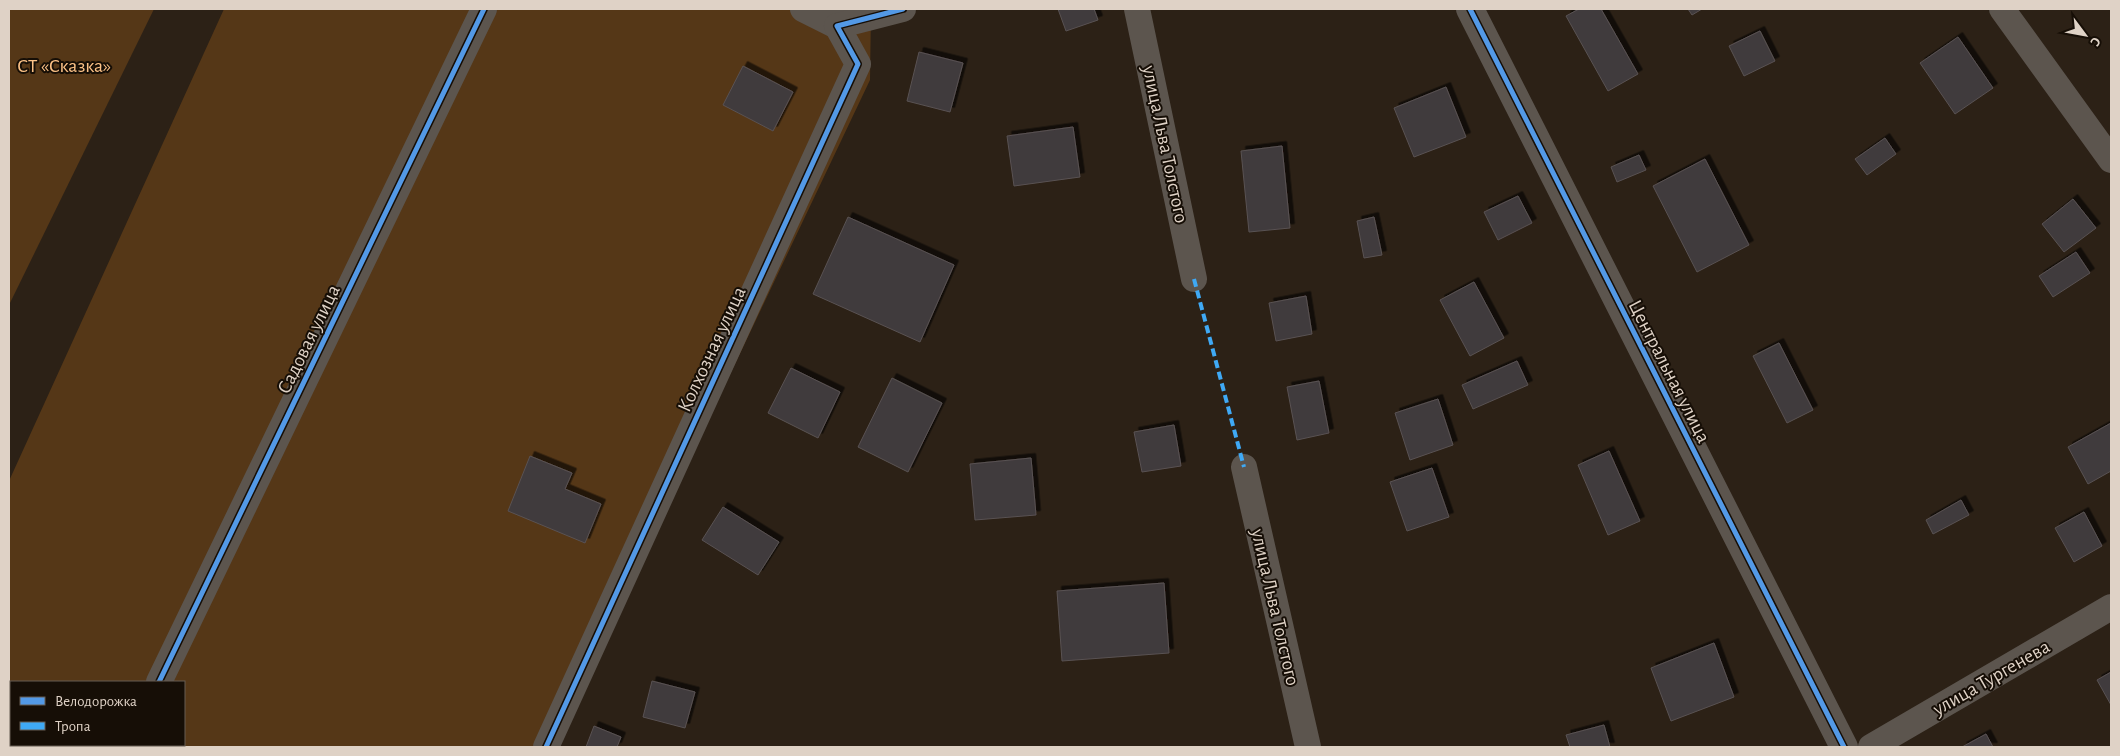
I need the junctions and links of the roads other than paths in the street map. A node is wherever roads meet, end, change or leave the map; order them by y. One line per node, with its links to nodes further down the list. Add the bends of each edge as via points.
1 (484, 9): 12 (street, Садовая улица)
2 (803, 9): 7 (street)
3 (903, 9): 7 (street)
4 (1137, 9): 9 (street, улица Льва Толстого)
5 (1470, 9): 15 (street, Центральная улица)
6 (2002, 9): 8 (street)
7 (837, 17): 13 (street, Колхозная улица, via 858,64)
8 (2111, 160)
9 (1194, 279)
10 (1244, 467): 14 (street, улица Льва Толстого)
11 (2111, 607): 16 (street, улица Тургенева)
12 (158, 681)
13 (546, 747)
14 (1308, 747)
15 (1844, 747)
16 (1871, 747)

